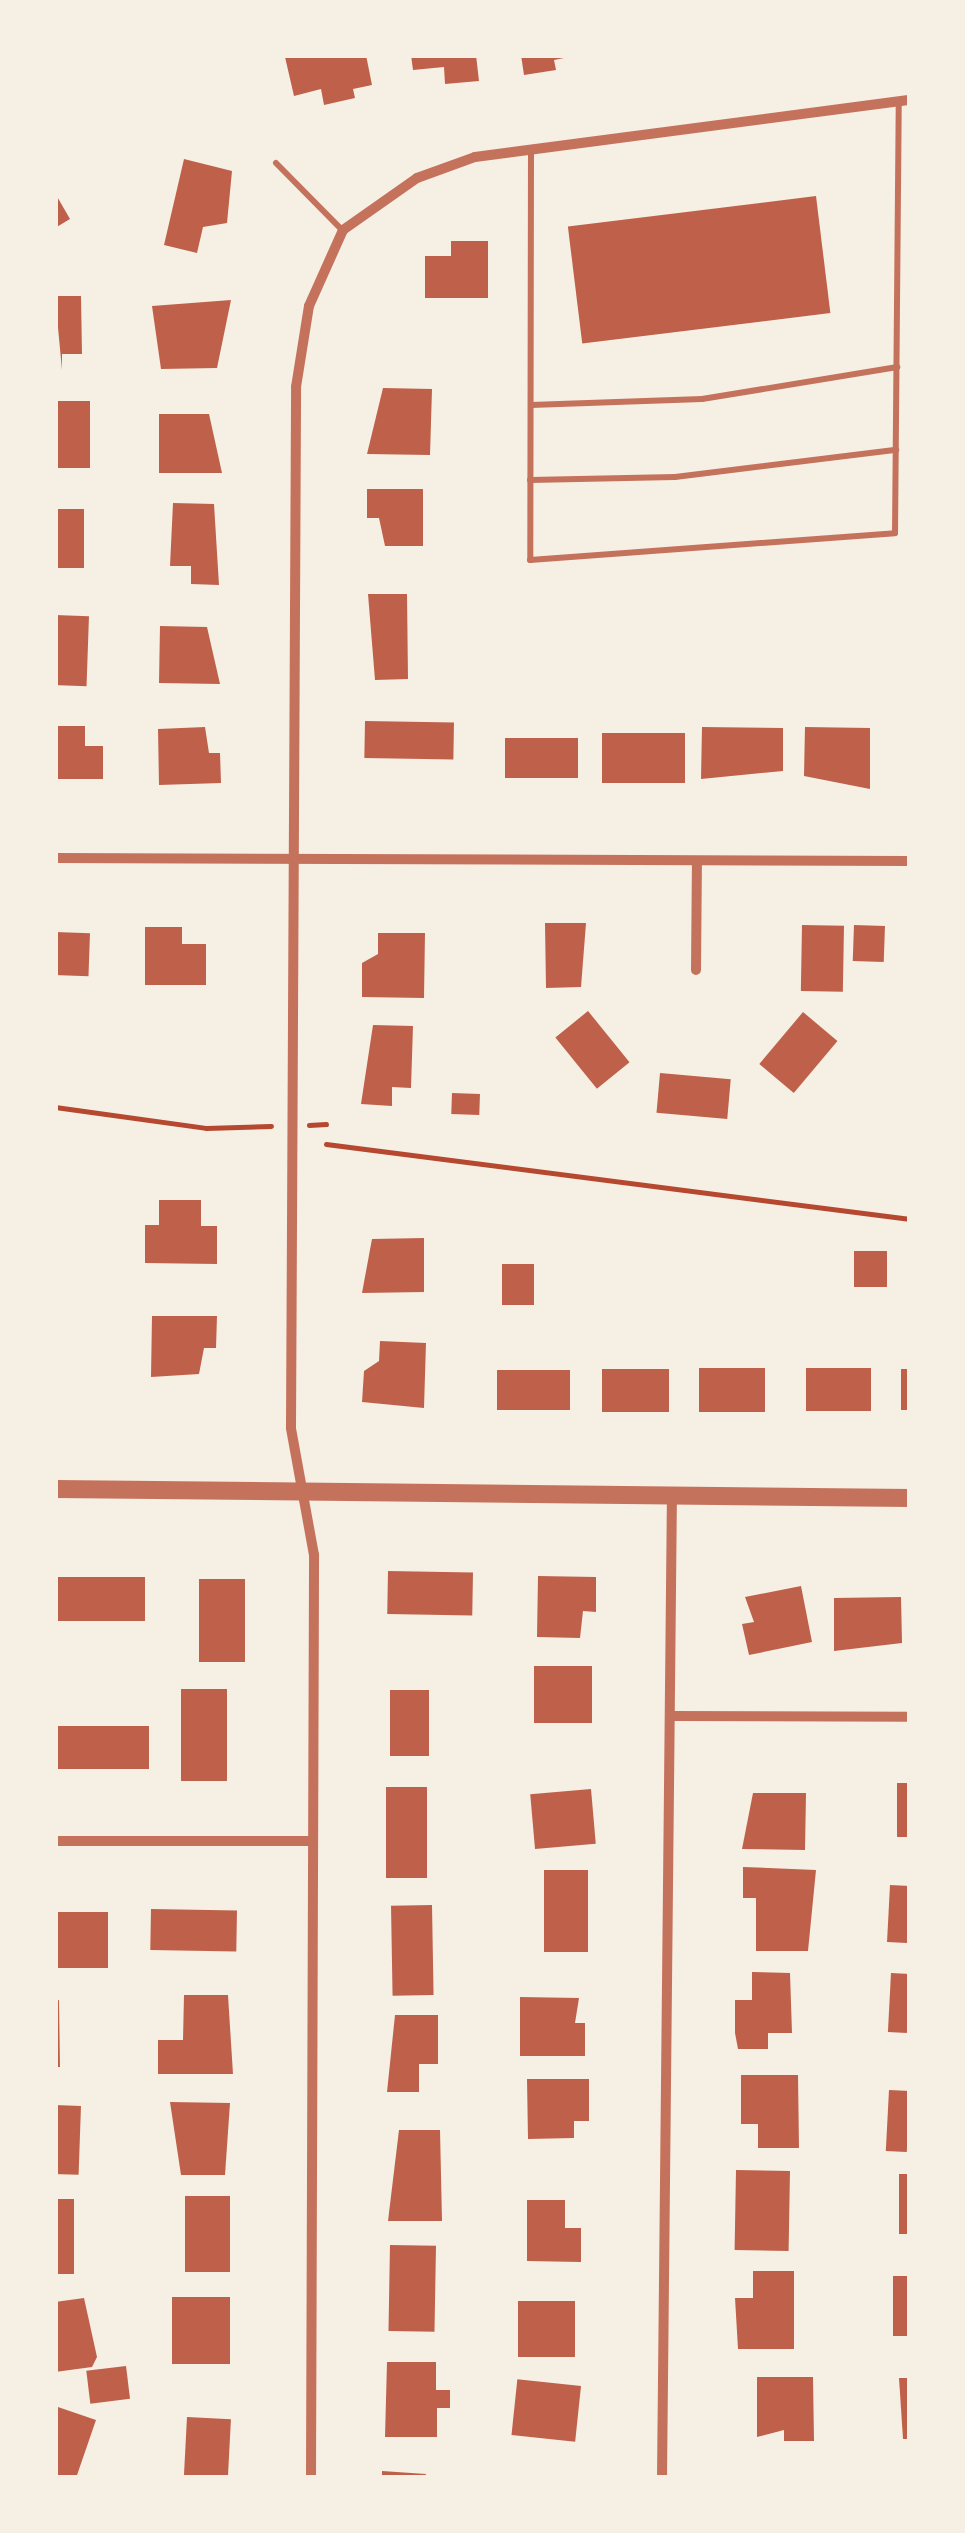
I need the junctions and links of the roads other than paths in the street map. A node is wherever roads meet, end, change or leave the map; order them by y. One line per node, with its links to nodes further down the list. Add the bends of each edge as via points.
1 (904, 100): 2 (street); 5 (lane)
2 (532, 148): 4 (street, via 417,178); 6 (lane)
3 (276, 163): 4 (lane)
4 (343, 230): 10 (street, via 309,306 296,387)
5 (897, 367): 6 (lane, via 702,400); 7 (lane)
6 (530, 405): 8 (lane)
7 (896, 450): 8 (lane, via 676,477); 8 (lane, via 894,533 530,560)
8 (530, 480)
9 (55, 858): 10 (street)
10 (294, 859): 12 (street); 15 (street, via 291,1428)
11 (910, 861): 12 (street)
12 (697, 862): 13 (street)
13 (696, 970)
14 (55, 1490): 15 (street)
15 (302, 1490): 16 (street); 21 (street, via 314,1555)
16 (672, 1492): 17 (street); 18 (street)
17 (910, 1498)
18 (672, 1716): 19 (street); 23 (street)
19 (910, 1717)
20 (55, 1841): 21 (street)
21 (312, 1841): 22 (street)
22 (310, 2478)
23 (662, 2478)

